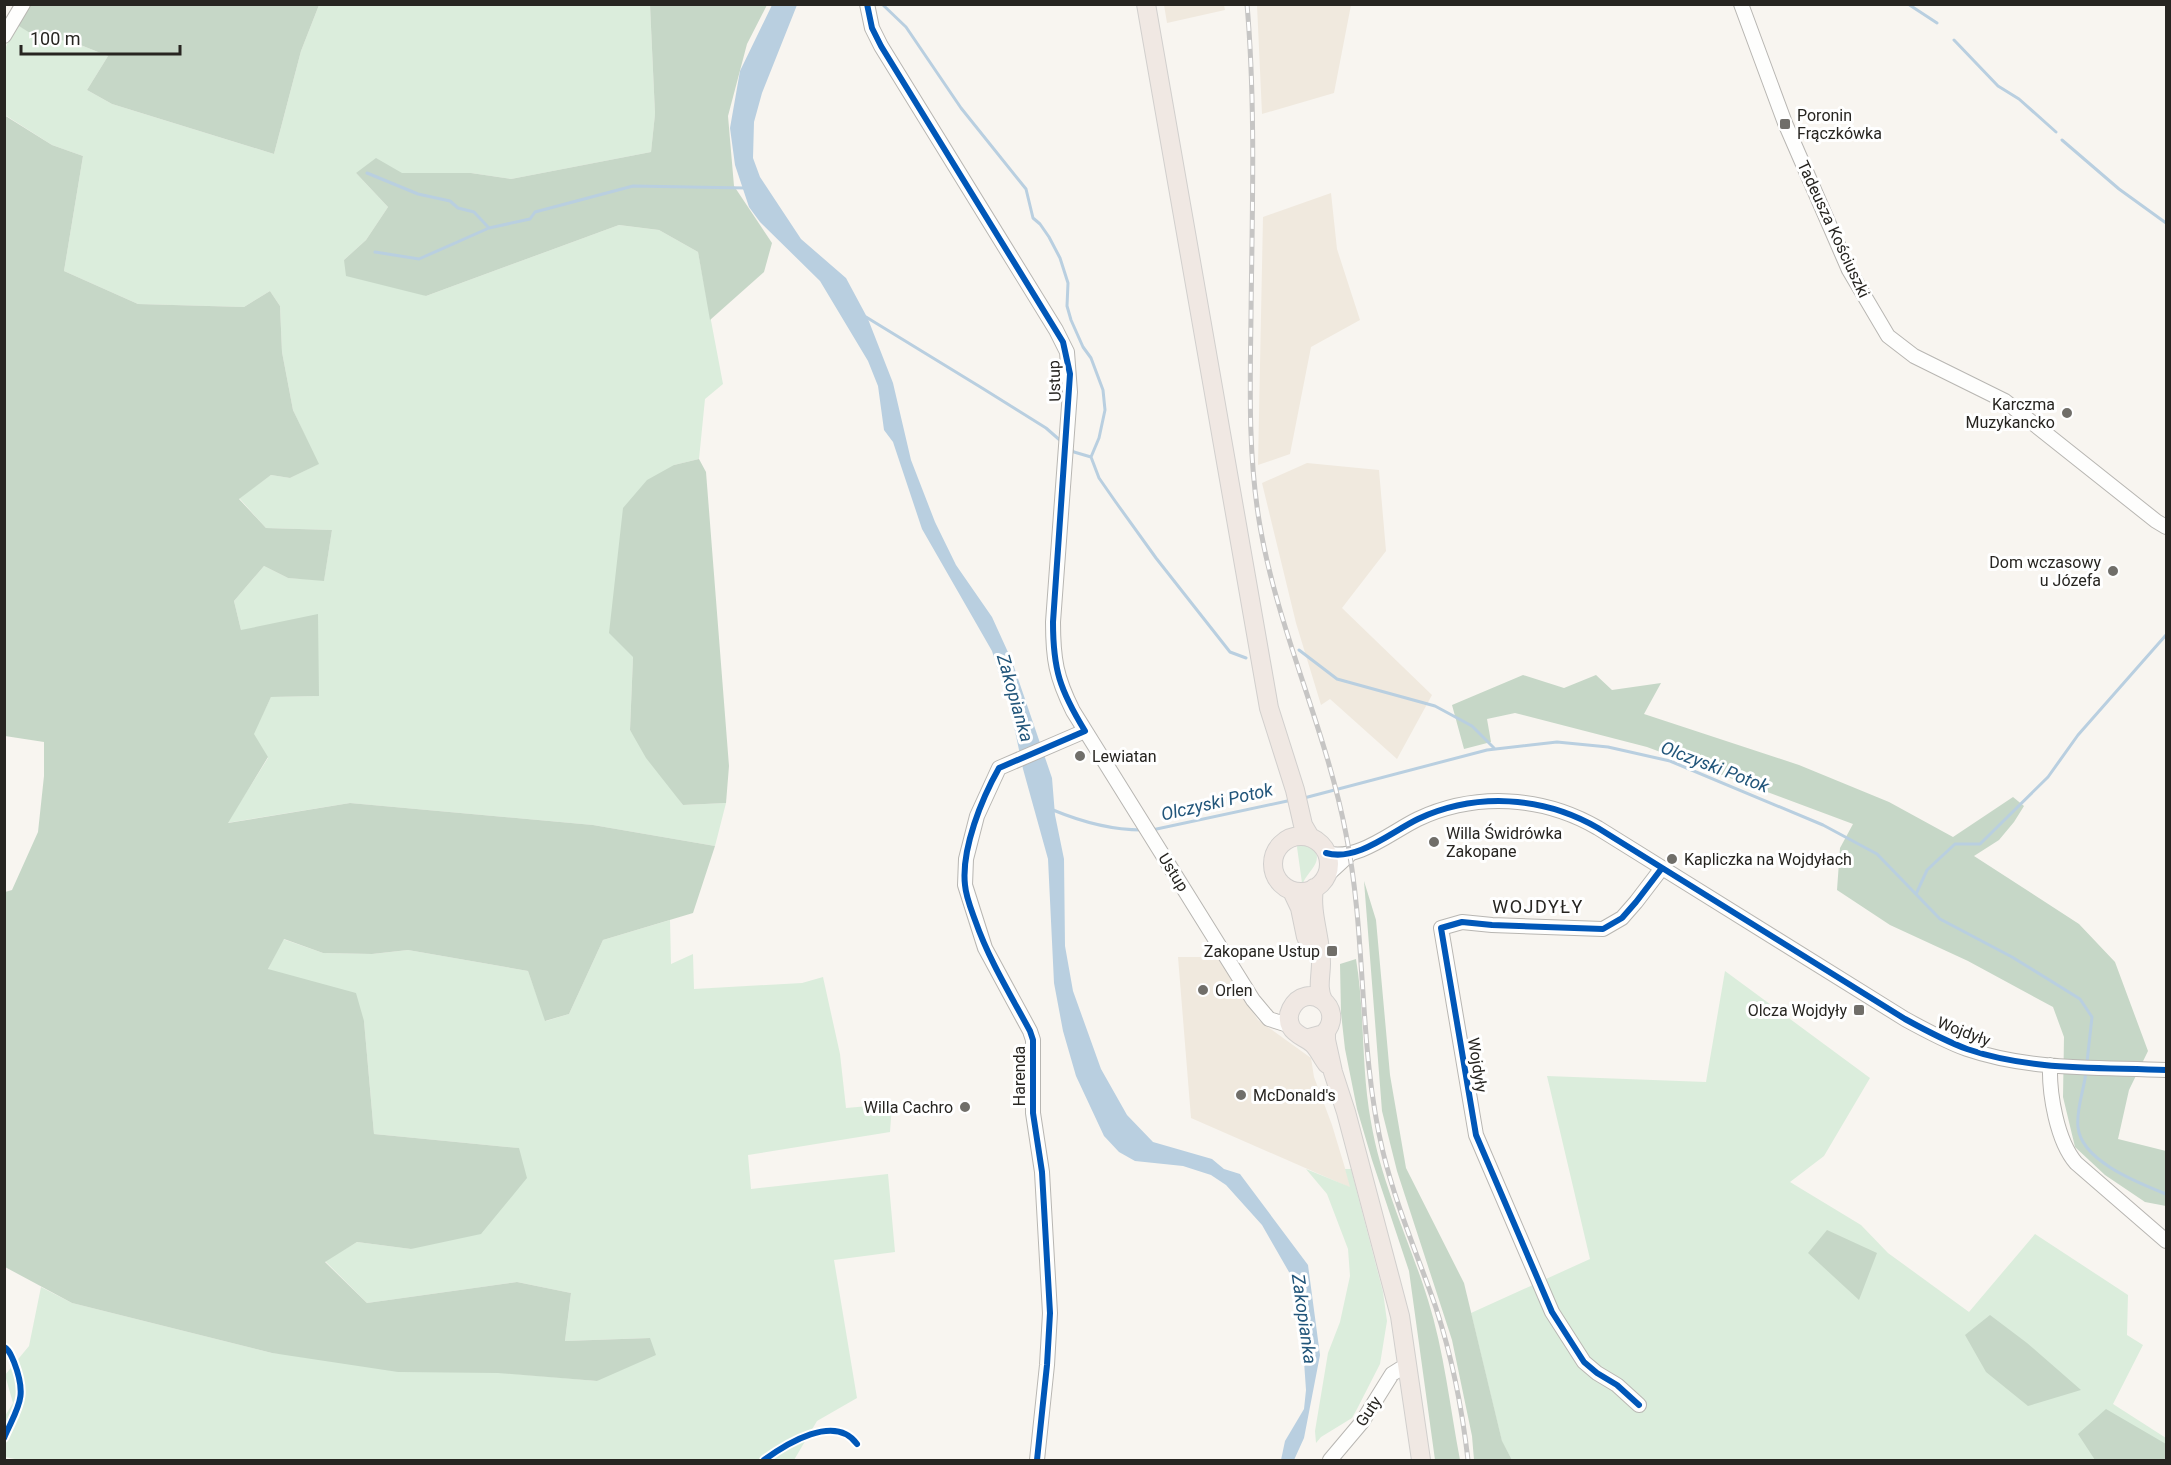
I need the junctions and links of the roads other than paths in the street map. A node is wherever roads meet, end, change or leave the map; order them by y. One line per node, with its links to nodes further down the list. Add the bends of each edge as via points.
1 (23, 4): 5 (street)
2 (867, 4): 7 (street, Ustup, via 881,46 1067,352 1070,392 1053,654 1060,684)
3 (1742, 4): 6 (street, Tadeusza Kościuszki, via 1785,123 1823,211 1854,278 1888,336 1914,356 2005,401)
4 (1147, 7): 8 (main road, via 1273,724)
5 (4, 36)
6 (2166, 527)
7 (1085, 731): 18 (street, Ustup); 28 (street, Harenda, via 1008,763 998,771 977,816 964,875 985,948 1033,1040 1032,1113 1043,1189 1050,1313)
8 (1291, 800): 9 (main road); 10 (main road, via 1289,830)
9 (1310, 837): 10 (main road, via 1296,836); 11 (main road)
10 (1283, 843): 15 (main road, via 1275,855 1274,868 1279,882)
11 (1326, 853): 12 (street, Wojdyły); 14 (main road, via 1328,866)
12 (1350, 854): 13 (street, Wojdyły, via 1444,809 1510,801 1540,805 1577,817); 14 (street, Wojdyły)
13 (1662, 868): 22 (street, Wojdyły, via 1936,1036 1992,1056); 27 (street, Wojdyły, via 1622,918 1603,929 1462,922 1441,928 1476,1135 1551,1312 1584,1362)
14 (1319, 883): 15 (main road, via 1303,891); 16 (main road, via 1313,901)
15 (1292, 891): 17 (main road, via 1303,918 1311,964 1310,983)
16 (1323, 1000): 17 (main road, via 1315,996); 20 (main road, via 1332,1017)
17 (1298, 1001): 18 (street, via 1270,1012); 19 (main road, via 1289,1015)
18 (1260, 1011): 19 (street, via 1269,1019)
19 (1291, 1026): 21 (main road)
20 (1326, 1031): 21 (main road); 24 (main road)
21 (1306, 1039): 24 (main road)
22 (2050, 1065): 23 (street, Wojdyły); 25 (street, via 2051,1092 2070,1155)
23 (2166, 1070)
24 (1333, 1072): 26 (main road, via 1400,1316)
25 (2166, 1241)
26 (1408, 1367): 29 (street, Guty, via 1392,1374 1362,1422); 30 (main road)
27 (1639, 1405)
28 (1037, 1461)
29 (1330, 1461)
30 (1421, 1461)

